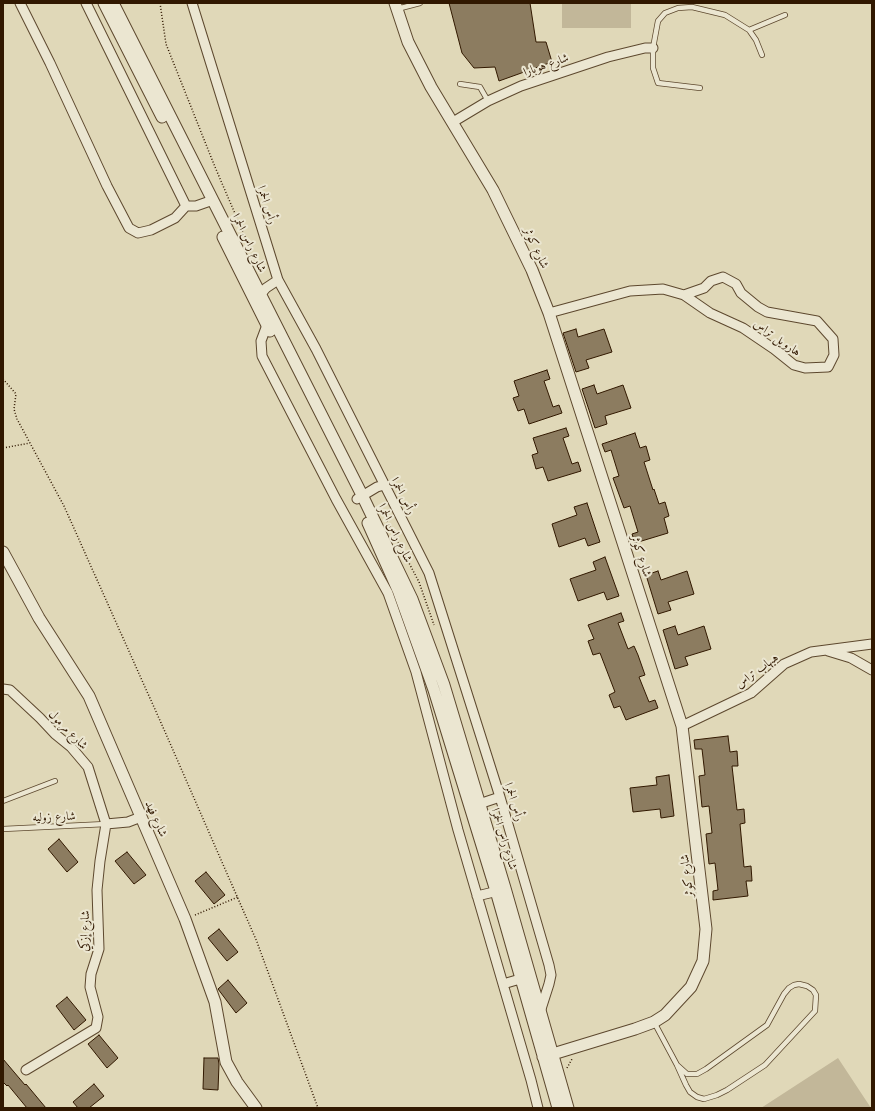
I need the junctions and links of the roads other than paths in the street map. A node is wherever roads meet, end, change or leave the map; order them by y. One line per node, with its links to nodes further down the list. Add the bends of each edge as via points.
1 (20, 3): 17 (street, via 106,186 129,228 138,233 151,230 175,218)
2 (86, 3): 17 (street)
3 (104, 3): 16 (street, شارع راس الحمرا)
4 (113, 3): 16 (street, شارع راس الحمرا)
5 (192, 3): 18 (street, رأس الحمرا)
6 (420, 3): 7 (lane)
7 (396, 6): 15 (street, شارع كوثر, via 408,42 431,87)
8 (785, 15): 9 (lane)
9 (749, 30): 10 (lane, via 725,15 692,7 678,8 665,13 658,21); 11 (lane)
10 (653, 48): 13 (lane, via 653,68 658,83); 14 (street, شارع هوبارا, via 608,57 568,69)
11 (762, 55)
12 (460, 84): 14 (lane, via 480,88)
13 (700, 88)
14 (488, 101): 15 (street, شارع هوبارا)
15 (453, 122): 21 (street, شارع كوثر, via 493,190 532,270)
16 (209, 201): 17 (street, via 196,206); 20 (street, شارع راس الحمرا)
17 (186, 206)
18 (278, 280): 20 (street, via 266,288); 23 (street, رأس الحمرا, via 316,349)
19 (684, 295): 19 (street, هارويل تراس, via 710,313 743,328 794,365 805,368 828,367 834,355 833,339 817,321 767,312 742,293 736,284 723,276 711,280 704,288); 21 (street, هارويل تراس, via 663,288 630,291)
20 (258, 298): 22 (street, شارع راس الحمرا)
21 (549, 313): 31 (street, شارع كوثر)
22 (269, 321): 24 (street, شارع راس الحمرا); 26 (street, via 260,341 262,356 336,499)
23 (384, 485): 24 (street); 33 (street, رأس الحمرا, via 429,573)
24 (359, 497): 26 (street, شارع راس الحمرا)
25 (3, 552): 36 (street, شارع فهد, via 39,618 89,696)
26 (398, 590): 35 (street, شارع راس الحمرا, via 412,599 444,685); 40 (street, via 416,672)
27 (872, 644): 28 (street, هبهاب تراس)
28 (825, 650): 29 (street, هبهاب تراس, via 851,658); 31 (street, هبهاب تراس, via 811,652 784,664 751,693)
29 (872, 670)
30 (3, 689): 37 (street, شارع مرمول, via 10,690 71,747 88,767)
31 (682, 726): 44 (street, شارع كوثر, via 706,929 703,961 691,987 665,1015)
32 (55, 781): 34 (lane)
33 (500, 797): 35 (street); 43 (street, رأس الحمرا, via 551,975)
34 (3, 801)
35 (474, 806): 39 (street, شارع راس الحمرا)
36 (140, 817): 37 (street, via 128,822); 48 (street, شارع فهد, via 185,919 215,1002 226,1062)
37 (106, 824): 38 (lane, شارع زوليه); 47 (street, شارع إزكي, via 97,890 99,949 91,974 90,987 98,1017 96,1028)
38 (3, 829)
39 (500, 890): 40 (street); 41 (street, شارع راس الحمرا)
40 (477, 896): 42 (street)
41 (526, 978): 42 (street); 43 (street, شارع راس الحمرا); 45 (street, شارع راس الحمرا)
42 (503, 984): 49 (street)
43 (540, 1012): 45 (street, شارع راس الحمرا)
44 (654, 1022): 45 (street, شارع كوثر); 46 (lane)
45 (548, 1056): 50 (street, شارع راس الحمرا); 51 (street, شارع راس الحمرا)
46 (677, 1065): 46 (lane, via 690,1092 697,1097 704,1099 728,1090 765,1065 815,1011 816,995 807,986 794,985 784,994 767,1025 706,1069 697,1074 687,1074)
47 (26, 1070)
48 (256, 1108)
49 (538, 1108)
50 (558, 1108)
51 (568, 1108)

